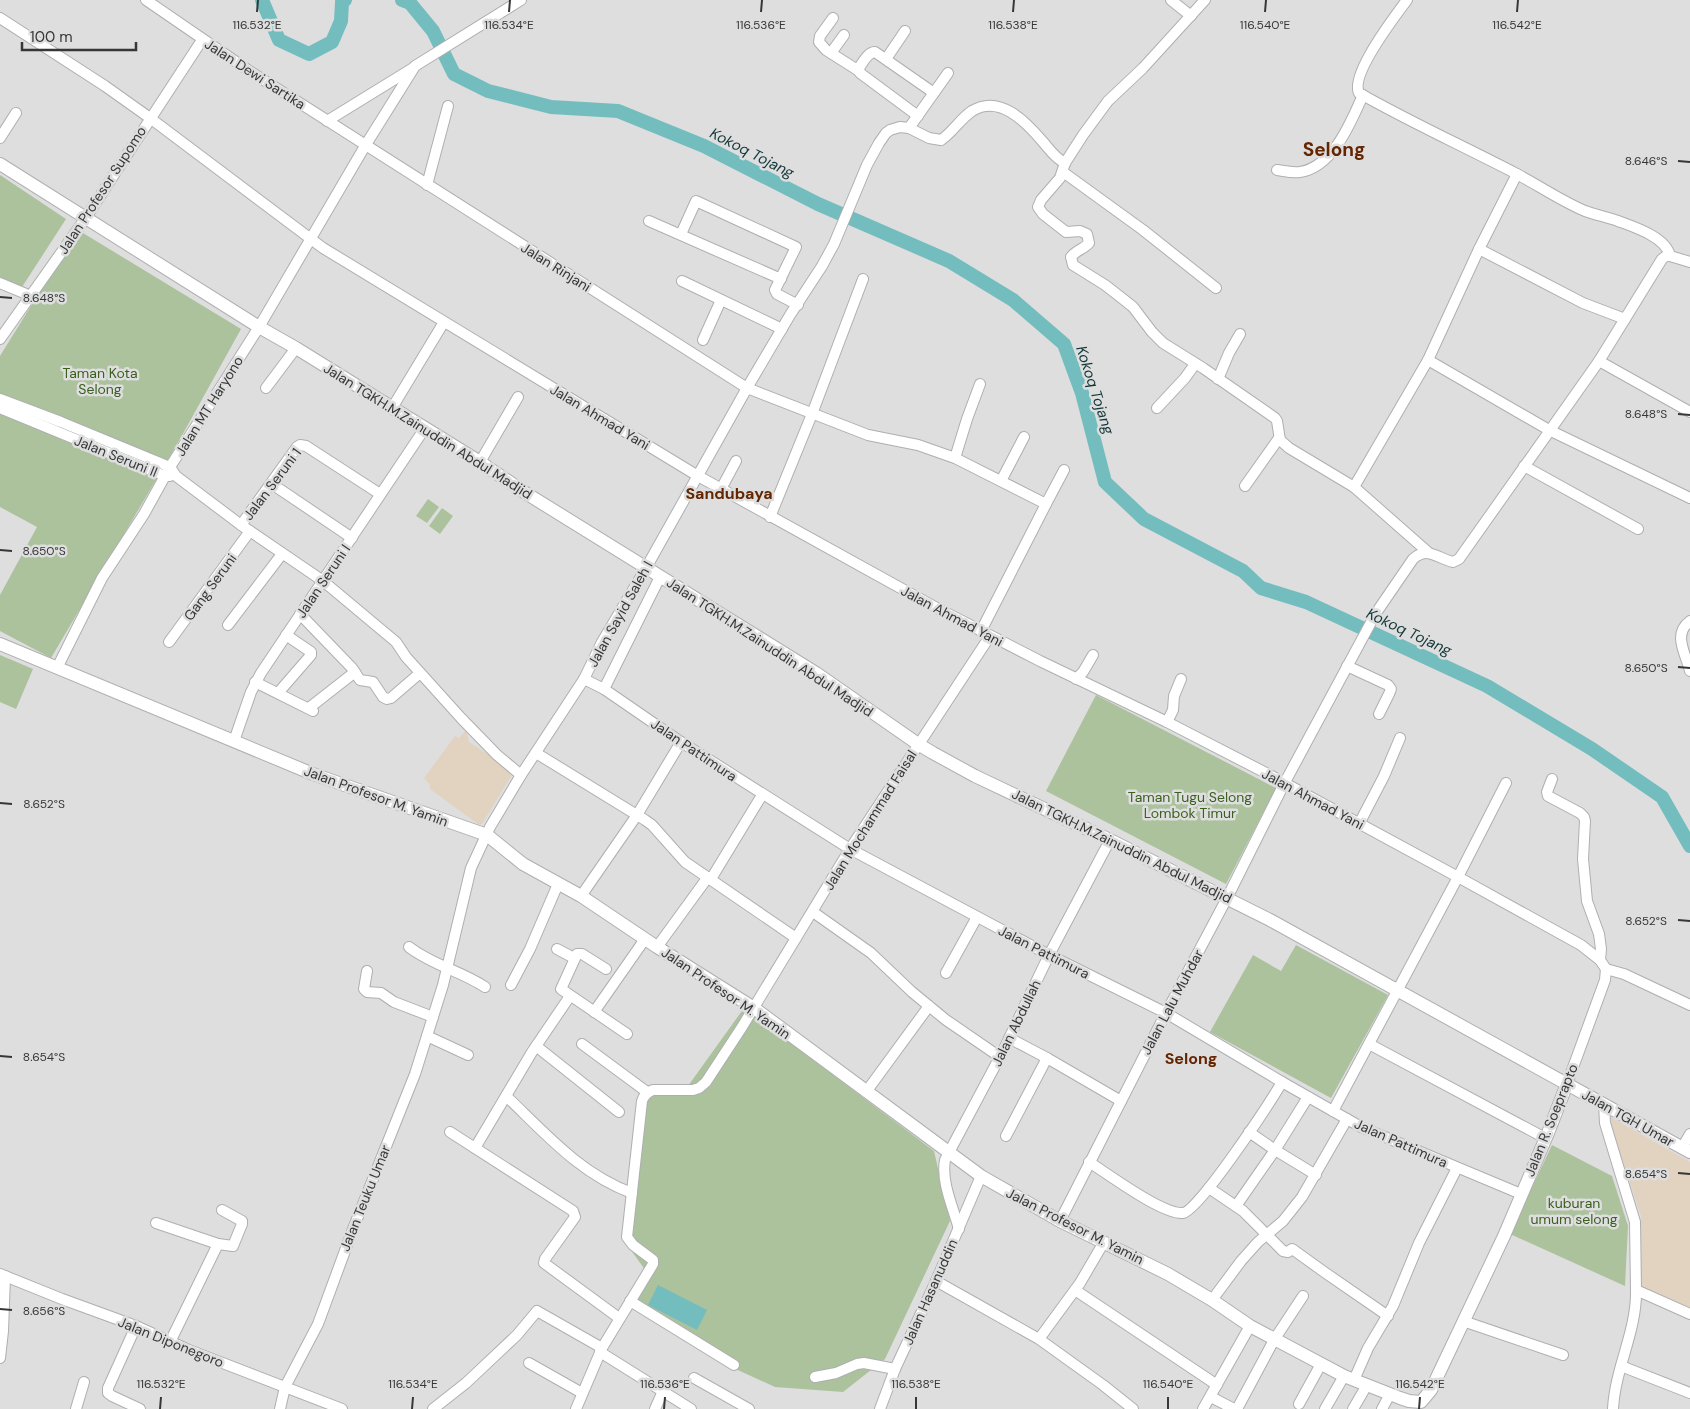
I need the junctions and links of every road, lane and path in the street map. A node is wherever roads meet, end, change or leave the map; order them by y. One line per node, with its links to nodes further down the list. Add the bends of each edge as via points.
1 (146, 0): 11 (street, Jalan Dewi Sartika)
2 (521, 0): 14 (street)
3 (1171, 0): 6 (street)
4 (1205, 0): 6 (street)
5 (1406, 0): 18 (street, via 1366,62 1357,89)
6 (1191, 16): 28 (street, via 1108,101)
7 (0, 18): 22 (street, Jalan Ahmad Yani)
8 (833, 18): 12 (street, via 819,40)
9 (905, 31): 13 (street)
10 (844, 35): 12 (street)
11 (202, 40): 22 (street, Jalan Profesor Supomo); 23 (street, Jalan Dewi Sartika)
12 (831, 53): 15 (street)
13 (886, 59): 15 (street, via 871,52); 17 (street)
14 (415, 66): 23 (street); 26 (street, Jalan MT Haryono)
15 (859, 71): 21 (street)
16 (948, 73): 17 (street)
17 (934, 93): 21 (street)
18 (1363, 96): 29 (street, via 1348,128 1319,164 1301,172); 30 (street)
19 (448, 106): 31 (street)
20 (16, 113): 25 (street)
21 (918, 116): 24 (street)
22 (150, 118): 32 (street, Jalan Profesor Supomo); 35 (street, Jalan Ahmad Yani)
23 (327, 121): 26 (street, Jalan Dewi Sartika)
24 (909, 128): 28 (street, via 941,140 973,111 988,105 996,106 1018,116); 46 (street, Jalan Sayid Saleh I, via 895,128 886,133 873,152 822,266)
25 (0, 138)
26 (365, 146): 31 (street, Jalan Rinjani); 35 (street, Jalan MT Haryono)
27 (0, 164): 32 (main road, Jalan TGKH.M.Zainuddin Abdul Madjid)
28 (1064, 167): 43 (street); 57 (street, via 1060,178 1038,206 1066,232 1087,234 1089,243 1071,257 1073,265 1133,307 1158,339)
29 (1277, 170)
30 (1517, 174): 36 (street); 37 (street, via 1586,212 1612,218 1645,232 1664,244)
31 (426, 185): 61 (street, Jalan Rinjani)
32 (85, 219): 44 (street, Jalan Profesor Supomo); 49 (main road, Jalan TGKH.M.Zainuddin Abdul Madjid)
33 (649, 221): 34 (street)
34 (681, 234): 39 (street); 39 (street, via 696,201 796,248)
35 (309, 239): 48 (street, Jalan Ahmad Yani); 49 (street, Jalan MT Haryono)
36 (1479, 249): 47 (street, via 1583,303); 55 (street)
37 (1670, 256): 38 (street); 47 (street, via 1662,259)
38 (1690, 262)
39 (781, 278): 46 (street, via 776,294)
40 (863, 278): 68 (street)
41 (682, 281): 45 (street)
42 (0, 282): 44 (street)
43 (1216, 288)
44 (31, 296): 52 (street, Jalan Profesor Supomo)
45 (722, 300): 50 (street); 53 (street)
46 (798, 305): 50 (street, Jalan Sayid Saleh I)
47 (1625, 319): 56 (street)
48 (444, 322): 65 (street); 79 (street, Jalan Ahmad Yani)
49 (259, 328): 54 (main road, Jalan TGKH.M.Zainuddin Abdul Madjid); 78 (street, Jalan MT Haryono)
50 (782, 329): 61 (street, Jalan Sayid Saleh I)
51 (1240, 334): 58 (street)
52 (0, 339)
53 (703, 340)
54 (296, 348): 60 (street); 65 (main road, Jalan TGKH.M.Zainuddin Abdul Madjid)
55 (1428, 360): 70 (street); 83 (street)
56 (1599, 361): 67 (street); 70 (street)
57 (1195, 364): 58 (street); 66 (street)
58 (1218, 379): 72 (street, via 1275,418)
59 (980, 384): 73 (street)
60 (266, 388)
61 (747, 388): 68 (street, Jalan Rinjani); 79 (street, Jalan Sayid Saleh I)
62 (518, 397): 75 (street)
63 (0, 399): 78 (street, Jalan Seruni II, via 61,422)
64 (0, 408): 78 (street, Jalan Seruni II)
65 (392, 408): 69 (main road, Jalan TGKH.M.Zainuddin Abdul Madjid)
66 (1157, 408)
67 (1690, 412)
68 (812, 414): 73 (street, Jalan Rinjani, via 868,435 918,445); 88 (street)
69 (424, 428): 75 (main road, Jalan TGKH.M.Zainuddin Abdul Madjid); 85 (street, Jalan Seruni I)
70 (1549, 430): 76 (street); 86 (street)
71 (1024, 437): 80 (street)
72 (1279, 438): 82 (street); 83 (street, via 1289,448)
73 (955, 458): 80 (street, Jalan Rinjani)
74 (736, 461): 84 (street)
75 (480, 462): 94 (main road, Jalan TGKH.M.Zainuddin Abdul Madjid)
76 (1524, 466): 90 (street); 92 (street, via 1456,561)
77 (1064, 470): 87 (street, Jalan Mochammad Faisal)
78 (171, 473): 89 (street, Jalan Seruni II); 106 (street, Jalan MT Haryono, via 102,578)
79 (698, 476): 84 (street, Jalan Ahmad Yani); 94 (street, Jalan Sayid Saleh I)
80 (1001, 481): 87 (street, Jalan Rinjani)
81 (272, 484): 85 (street, Jalan Seruni 1, via 297,447 303,445); 89 (street, Jalan Seruni 1); 91 (street)
82 (1245, 486)
83 (1354, 487): 92 (street)
84 (721, 489): 88 (street, Jalan Ahmad Yani)
85 (380, 494): 91 (street, Jalan Seruni I)
86 (1690, 498)
87 (1046, 504): 100 (street, Jalan Mochammad Faisal)
88 (770, 517): 100 (street, Jalan Ahmad Yani)
89 (245, 528): 93 (street, Jalan Seruni II); 102 (street, Gang Seruni)
90 (1638, 529)
91 (352, 538): 96 (street, Jalan Seruni I)
92 (1430, 553): 105 (street, Jalan Lalu Muhdar, via 1423,552 1413,559 1376,613)
93 (282, 554): 96 (street, Jalan Seruni II); 99 (street)
94 (646, 568): 95 (main road, Jalan TGKH.M.Zainuddin Abdul Madjid); 110 (street, Jalan Sayid Saleh I)
95 (660, 577): 114 (street); 121 (main road, Jalan TGKH.M.Zainuddin Abdul Madjid, via 816,673)
96 (323, 581): 97 (street, Jalan Seruni I); 109 (street, Jalan Seruni II, via 396,642)
97 (300, 614): 101 (street, Jalan Seruni I); 108 (street)
98 (1690, 621): 107 (street, via 1681,635 1681,648)
99 (228, 625)
100 (985, 634): 111 (street, Jalan Ahmad Yani); 121 (street, Jalan Mochammad Faisal)
101 (286, 635): 113 (street, Jalan Seruni I); 115 (street, via 311,655)
102 (169, 642)
103 (0, 644): 106 (main road, Jalan Profesor M. Yamin)
104 (1093, 655): 111 (street)
105 (1350, 662): 116 (street, via 1391,689); 126 (street, Jalan Lalu Muhdar)
106 (58, 668): 119 (main road, Jalan Profesor M. Yamin)
107 (1690, 671)
108 (355, 672): 109 (street, via 360,680 373,682 387,699); 115 (street, via 311,709)
109 (420, 673): 123 (street, Jalan Seruni II, via 497,755)
110 (584, 679): 114 (street, Jalan Pattimura); 122 (street, Jalan Sayid Saleh I)
111 (1076, 679): 117 (street, Jalan Ahmad Yani)
112 (1181, 679): 117 (street)
113 (255, 682): 115 (street); 119 (street, Jalan Seruni I)
114 (604, 689): 120 (street, Jalan Pattimura)
115 (278, 693)
116 (1379, 714)
117 (1167, 722): 126 (street, Jalan Ahmad Yani)
118 (1400, 738): 129 (street)
119 (234, 741): 130 (main road, Jalan Profesor M. Yamin, via 313,774)
120 (681, 742): 127 (street, Jalan Pattimura); 128 (street)
121 (918, 744): 131 (main road, Jalan TGKH.M.Zainuddin Abdul Madjid, via 975,776); 132 (street, Jalan Mochammad Faisal)
122 (536, 753): 123 (street, Jalan Sayid Saleh I); 128 (street)
123 (521, 775): 130 (street, Jalan Sayid Saleh I)
124 (1552, 779): 147 (street, via 1548,796 1580,813 1585,821 1584,878 1587,902 1601,940)
125 (1506, 782): 134 (street)
126 (1284, 784): 129 (street, Jalan Ahmad Yani); 137 (street, Jalan Lalu Muhdar)
127 (762, 795): 132 (street, Jalan Pattimura); 133 (street)
128 (637, 815): 133 (street, via 652,825 685,862); 136 (street)
129 (1359, 824): 134 (street, Jalan Ahmad Yani)
130 (487, 835): 135 (main road, Jalan Profesor M. Yamin, via 524,864); 148 (street, Jalan Sayid Saleh I, via 471,868)
131 (1110, 840): 137 (main road, Jalan TGKH.M.Zainuddin Abdul Madjid); 145 (street, Jalan Abdullah)
132 (850, 849): 138 (street, Jalan Mochammad Faisal); 139 (street, Jalan Pattimura)
133 (710, 878): 140 (street); 143 (street)
134 (1458, 878): 147 (street, Jalan Ahmad Yani, via 1581,945); 155 (street)
135 (558, 884): 136 (main road, Jalan Profesor M. Yamin); 153 (street)
136 (581, 896): 141 (main road, Jalan Profesor M. Yamin)
137 (1227, 898): 155 (main road, Jalan TGKH.M.Zainuddin Abdul Madjid); 161 (street, Jalan Lalu Muhdar)
138 (812, 912): 140 (street, Jalan Mochammad Faisal); 158 (street, via 871,953)
139 (977, 917): 145 (street, Jalan Pattimura); 152 (street)
140 (796, 938): 159 (street, Jalan Mochammad Faisal)
141 (645, 939): 143 (main road, Jalan Profesor M. Yamin); 160 (street)
142 (409, 947): 148 (street)
143 (657, 947): 159 (main road, Jalan Profesor M. Yamin)
144 (557, 949): 146 (street)
145 (1049, 955): 161 (street, Jalan Pattimura); 165 (street, Jalan Abdullah)
146 (574, 958): 149 (street, via 579,953); 156 (street, via 561,987 562,992)
147 (1600, 960): 150 (street, Jalan Ahmad Yani)
148 (447, 968): 154 (street); 162 (street, Jalan Teuku Umar)
149 (606, 969)
150 (1606, 969): 157 (street); 173 (street, Jalan R. Soeprapto, via 1605,980)
151 (367, 972): 162 (street, via 364,989 367,992 381,993 394,1002)
152 (946, 974)
153 (511, 985)
154 (485, 987)
155 (1398, 990): 167 (street); 173 (main road, Jalan TGKH.M.Zainuddin Abdul Madjid)
156 (570, 996): 160 (street); 168 (street)
157 (1690, 1005)
158 (929, 1006): 170 (street); 175 (street)
159 (754, 1008): 174 (street, Jalan Mochammad Faisal, via 700,1087); 175 (main road, Jalan Profesor M. Yamin)
160 (594, 1012): 163 (street)
161 (1166, 1013): 172 (street, Jalan Pattimura); 178 (street, Jalan Lalu Muhdar)
162 (433, 1017): 164 (street, Jalan Teuku Umar)
163 (627, 1034)
164 (427, 1036): 169 (street); 239 (street, Jalan Teuku Umar, via 318,1324)
165 (1009, 1038): 170 (street, Jalan Abdullah); 171 (street)
166 (582, 1044): 174 (street)
167 (1369, 1044): 180 (street); 187 (street)
168 (536, 1046): 176 (street); 181 (street)
169 (468, 1055)
170 (1000, 1057): 191 (street, Jalan Abdullah)
171 (1047, 1058): 178 (street); 186 (street)
172 (1282, 1082): 177 (street, Jalan Pattimura); 184 (street)
173 (1567, 1084): 179 (main road, Jalan TGH Umar); 187 (main road, Jalan R. Soeprapto)
174 (647, 1092): 197 (street, via 642,1101)
175 (866, 1092): 191 (main road, Jalan Profesor M. Yamin)
176 (506, 1096): 188 (street); 197 (street, via 579,1165 604,1181)
177 (1308, 1097): 180 (street, Jalan Pattimura); 189 (street)
178 (1120, 1101): 192 (street, Jalan Lalu Muhdar)
179 (1604, 1104): 190 (main road, Jalan TGH Umar); 210 (street, via 1605,1123 1635,1222)
180 (1333, 1111): 182 (street, Jalan Pattimura)
181 (620, 1112)
182 (1347, 1119): 193 (street, Jalan Pattimura); 194 (street)
183 (450, 1132): 188 (street)
184 (1249, 1132): 189 (street); 196 (street)
185 (1690, 1134): 190 (street)
186 (1006, 1136)
187 (1546, 1138): 198 (main road, Jalan R. Soeprapto)
188 (475, 1148): 216 (street, via 574,1211 575,1217 544,1263)
189 (1275, 1150): 194 (street); 199 (street)
190 (1686, 1150)
191 (948, 1152): 195 (main road, Jalan Profesor M. Yamin); 203 (street, via 944,1174)
192 (1089, 1162): 196 (street, via 1152,1202 1180,1213 1187,1212); 201 (street, Jalan Lalu Muhdar)
193 (1457, 1168): 198 (street, Jalan Pattimura); 215 (street, via 1419,1243)
194 (1316, 1175): 204 (street, via 1283,1221)
195 (981, 1176): 201 (main road, Jalan Profesor M. Yamin); 203 (street, Jalan Hasanuddin)
196 (1208, 1188): 199 (street)
197 (632, 1192): 213 (street, via 628,1239 653,1262)
198 (1521, 1194): 217 (main road, Jalan R. Soeprapto)
199 (1236, 1206): 204 (street)
200 (222, 1210): 206 (street, via 239,1218 242,1224 233,1246)
201 (1060, 1221): 205 (main road, Jalan Profesor M. Yamin)
202 (156, 1222): 206 (street)
203 (959, 1228): 208 (street, Jalan Hasanuddin)
204 (1267, 1234): 212 (street, via 1241,1261); 215 (street, via 1283,1251 1296,1250)
205 (1104, 1242): 209 (street); 212 (main road, Jalan Profesor M. Yamin)
206 (218, 1244): 223 (street)
207 (2, 1275): 218 (street, Jalan Diponegoro); 220 (street)
208 (936, 1281): 221 (street); 232 (street, Jalan Hasanuddin)
209 (1075, 1290): 221 (street); 237 (street)
210 (1636, 1290): 214 (street); 231 (street, via 1634,1320)
211 (1303, 1296): 222 (street)
212 (1212, 1300): 219 (main road, Jalan Profesor M. Yamin)
213 (630, 1301): 216 (street); 230 (street)
214 (1690, 1314)
215 (1388, 1316): 235 (street)
216 (619, 1318): 225 (street)
217 (1463, 1321): 226 (street); 246 (main road, Jalan R. Soeprapto)
218 (136, 1326): 223 (street, Jalan Diponegoro); 249 (street, via 108,1393)
219 (1250, 1326): 222 (main road, Jalan Profesor M. Yamin); 237 (street)
220 (2, 1331): 224 (street)
221 (1039, 1339): 247 (street)
222 (1274, 1340): 229 (main road, Jalan Profesor M. Yamin); 259 (street)
223 (170, 1342): 239 (street, Jalan Diponegoro)
224 (1, 1345): 227 (street)
225 (601, 1350): 240 (street); 241 (street); 252 (street, via 537,1311 466,1384)
226 (1563, 1355)
227 (0, 1358)
228 (530, 1363): 241 (street)
229 (1321, 1364): 235 (main road, Jalan Profesor M. Yamin); 245 (street)
230 (734, 1365)
231 (1621, 1366): 242 (street); 263 (street)
232 (895, 1370): 233 (street, via 864,1362); 257 (street, Jalan Hasanuddin)
233 (815, 1377)
234 (694, 1378): 256 (street)
235 (1349, 1378): 238 (main road, Jalan Profesor M. Yamin); 260 (street)
236 (84, 1382): 248 (street)
237 (1217, 1385): 244 (street)
238 (1367, 1385): 243 (main road, Jalan Profesor M. Yamin); 261 (street)
239 (285, 1387): 250 (street, Jalan Teuku Umar); 251 (street, Jalan Diponegoro)
240 (663, 1391): 254 (street); 255 (street)
241 (582, 1393): 253 (street)
242 (1690, 1393)
243 (1390, 1394): 246 (main road, Jalan Profesor M. Yamin); 262 (street)
244 (1211, 1397): 258 (street); 259 (street)
245 (1299, 1404)
246 (1423, 1405)
247 (1131, 1408)
248 (76, 1409)
249 (140, 1409)
250 (280, 1409)
251 (342, 1409)
252 (433, 1409)
253 (576, 1409)
254 (655, 1409)
255 (691, 1409)
256 (750, 1409)
257 (880, 1409)
258 (1204, 1409)
259 (1236, 1409)
260 (1325, 1409)
261 (1353, 1409)
262 (1382, 1409)
263 (1613, 1409)

